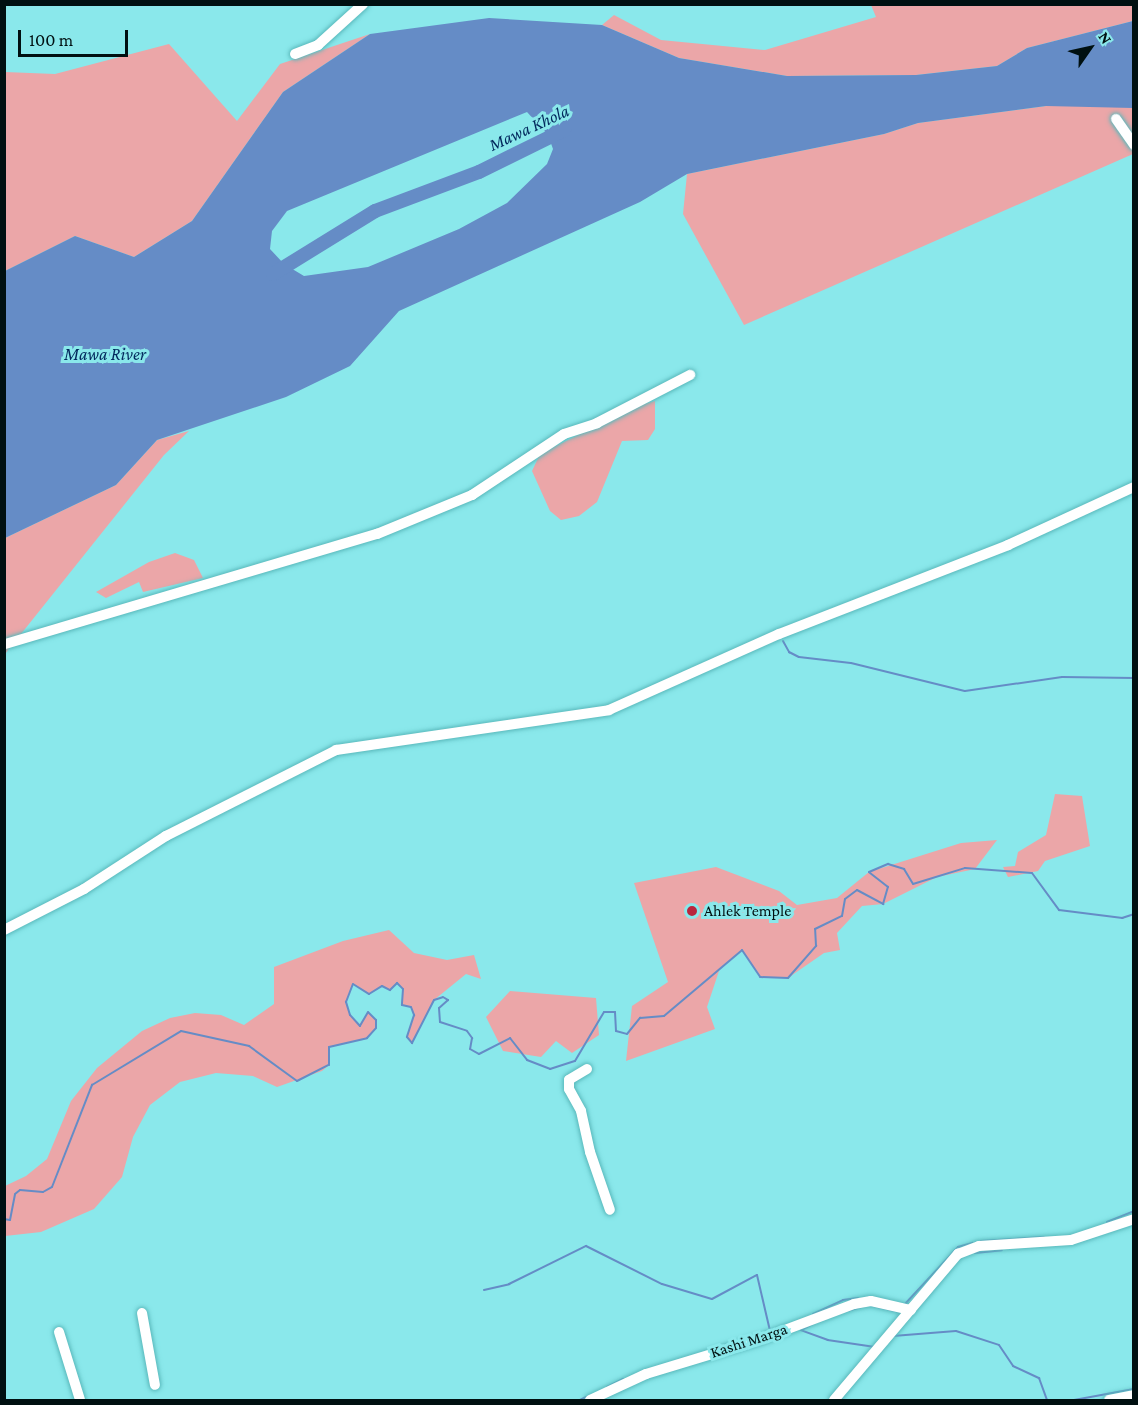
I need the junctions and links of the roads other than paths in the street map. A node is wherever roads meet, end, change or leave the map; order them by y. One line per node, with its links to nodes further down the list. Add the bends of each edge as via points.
1 (363, 4): 2 (street, via 318,45)
2 (295, 54)
3 (1116, 119): 4 (street)
4 (1134, 145)
5 (690, 375): 7 (street, via 597,423 564,434 472,495 377,534)
6 (1134, 487): 8 (street, via 1008,545 828,614 609,710 336,750 166,836 84,889)
7 (5, 644)
8 (4, 930)
9 (587, 1069): 10 (street, via 568,1080 569,1089 581,1111)
10 (610, 1210)
11 (1134, 1219): 12 (street, via 1071,1240 979,1246 958,1254)
12 (911, 1310): 17 (street, Kashi Marga, via 871,1301 854,1304 761,1339 646,1374); 19 (street)
13 (142, 1313): 15 (street)
14 (59, 1332): 18 (street)
15 (155, 1384)
16 (1134, 1395): 20 (street)
17 (596, 1399)
18 (80, 1401)
19 (834, 1401)
20 (1109, 1401)

